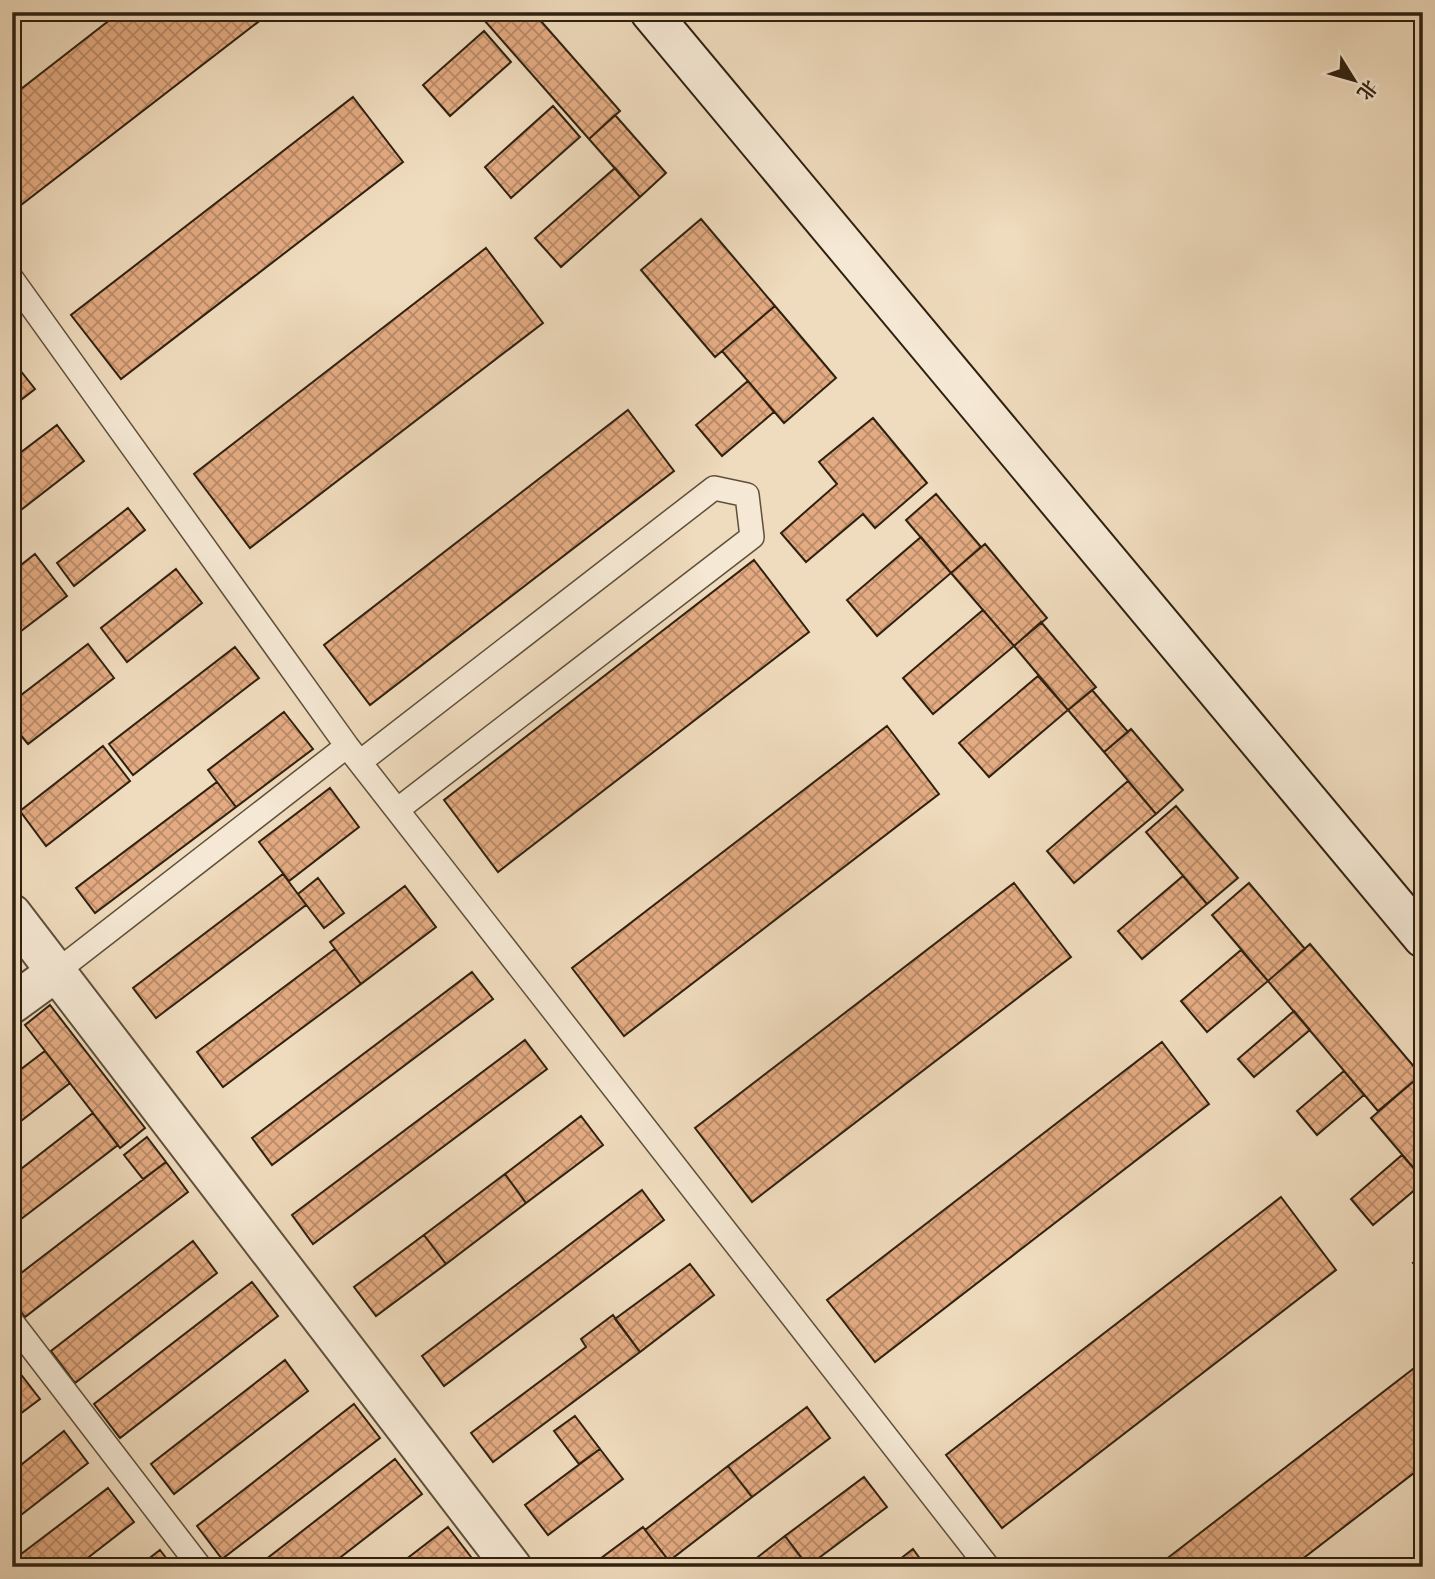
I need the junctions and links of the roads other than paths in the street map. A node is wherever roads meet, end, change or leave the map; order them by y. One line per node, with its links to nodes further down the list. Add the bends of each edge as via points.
1 (650, 12): 6 (street)
2 (12, 279): 3 (lane)
3 (354, 754): 4 (lane); 4 (lane, via 714,488 747,495 752,537); 7 (lane)
4 (397, 810): 12 (lane)
5 (12, 914): 7 (street)
6 (1423, 938)
7 (56, 972): 8 (street); 11 (street)
8 (12, 1004)
9 (12, 1321): 10 (lane)
10 (200, 1567)
11 (512, 1567)
12 (988, 1567)

